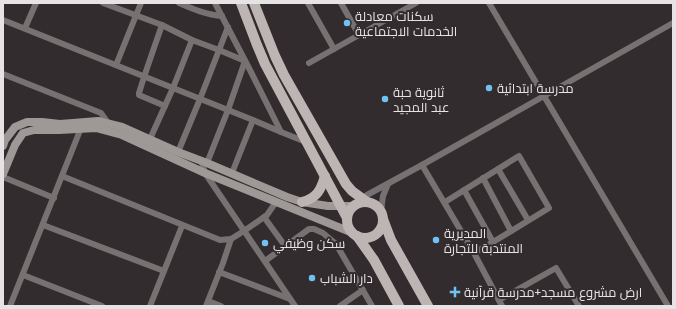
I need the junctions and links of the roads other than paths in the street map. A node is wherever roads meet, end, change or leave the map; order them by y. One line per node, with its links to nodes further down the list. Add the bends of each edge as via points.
1 (36, 3): 17 (street)
2 (106, 3): 12 (street)
3 (141, 3): 12 (street)
4 (179, 3): 13 (street, via 213,16)
5 (215, 3): 13 (street)
6 (241, 3): 39 (main road, via 265,64)
7 (254, 3): 58 (main road, via 284,75)
8 (308, 3): 21 (street)
9 (341, 3): 19 (street)
10 (416, 3): 19 (street)
11 (489, 3): 29 (street)
12 (136, 15): 16 (street); 25 (street)
13 (222, 16): 18 (street)
14 (3, 20): 17 (street)
15 (673, 23): 29 (street)
16 (162, 26): 20 (street); 27 (street)
17 (25, 28): 25 (street)
18 (228, 28): 22 (street); 23 (street)
19 (359, 35): 21 (street)
20 (192, 40): 22 (street); 28 (street)
21 (334, 49): 24 (street)
22 (219, 50): 23 (street); 30 (street)
23 (245, 61): 32 (street); 36 (street)
24 (309, 63)
25 (116, 65): 27 (street)
26 (3, 74): 34 (street, via 101,113)
27 (145, 77): 28 (street); 31 (street, via 139,95)
28 (173, 88): 30 (street); 31 (street)
29 (544, 96): 43 (street); 93 (street)
30 (200, 99): 32 (street); 41 (street)
31 (165, 106): 38 (street)
32 (228, 110): 33 (street); 42 (street)
33 (253, 120): 36 (street); 46 (street)
34 (108, 123): 37 (main road, via 27,122); 38 (main road)
35 (82, 128): 45 (main road, via 96,128 122,136); 47 (main road, via 34,130 23,133); 48 (street)
36 (281, 132): 39 (street)
37 (6, 133): 40 (main road)
38 (150, 139): 41 (main road)
39 (307, 142): 49 (main road)
40 (3, 146)
41 (178, 152): 42 (main road)
42 (204, 161): 45 (street); 46 (main road)
43 (422, 165): 52 (street); 57 (street)
44 (498, 169): 51 (street); 63 (street); 63 (street, via 519,156 548,208)
45 (205, 173): 55 (main road); 66 (street)
46 (232, 173): 56 (main road)
47 (3, 174)
48 (62, 176): 54 (street); 65 (street)
49 (325, 176): 56 (main road, via 322,187 314,197); 59 (main road)
50 (3, 177): 54 (street)
51 (483, 178): 53 (street); 67 (street)
52 (388, 184): 58 (street); 60 (street, via 383,196)
53 (464, 190): 57 (street); 70 (street)
54 (54, 198): 64 (street)
55 (276, 202): 61 (street); 68 (main road)
56 (302, 202): 59 (main road)
57 (445, 202): 72 (street)
58 (359, 203): 59 (main road); 60 (main road, via 372,203); 62 (main road, via 350,209)
59 (340, 206): 62 (main road)
60 (382, 214): 68 (main road, via 381,228 373,236 363,238); 90 (main road, via 391,240)
61 (264, 218): 66 (street); 71 (street)
62 (347, 218): 68 (main road, via 349,229)
63 (528, 220): 67 (street)
64 (43, 224): 74 (street); 76 (street)
65 (182, 226): 69 (street, via 220,240); 74 (street)
66 (244, 231): 69 (street); 73 (street)
67 (510, 231): 70 (street)
68 (355, 235): 89 (main road, via 374,260)
69 (231, 239): 75 (street)
70 (493, 242): 72 (street)
71 (285, 246): 73 (street); 77 (street, via 309,229 322,232 336,244)
72 (474, 253): 79 (street)
73 (265, 262): 78 (street)
74 (164, 271): 84 (street)
75 (219, 272): 78 (street); 80 (street)
76 (23, 275): 81 (street); 82 (street)
77 (363, 290): 87 (street); 88 (street)
78 (290, 299): 86 (street)
79 (498, 300): 91 (street); 92 (street, via 556,268)
80 (207, 303): 85 (street)
81 (90, 304): 83 (street)
82 (10, 306)
83 (102, 306)
84 (150, 306)
85 (221, 306)
86 (295, 306)
87 (340, 306)
88 (372, 306)
89 (399, 306)
90 (428, 306)
91 (502, 306)
92 (578, 306)
93 (668, 306)

